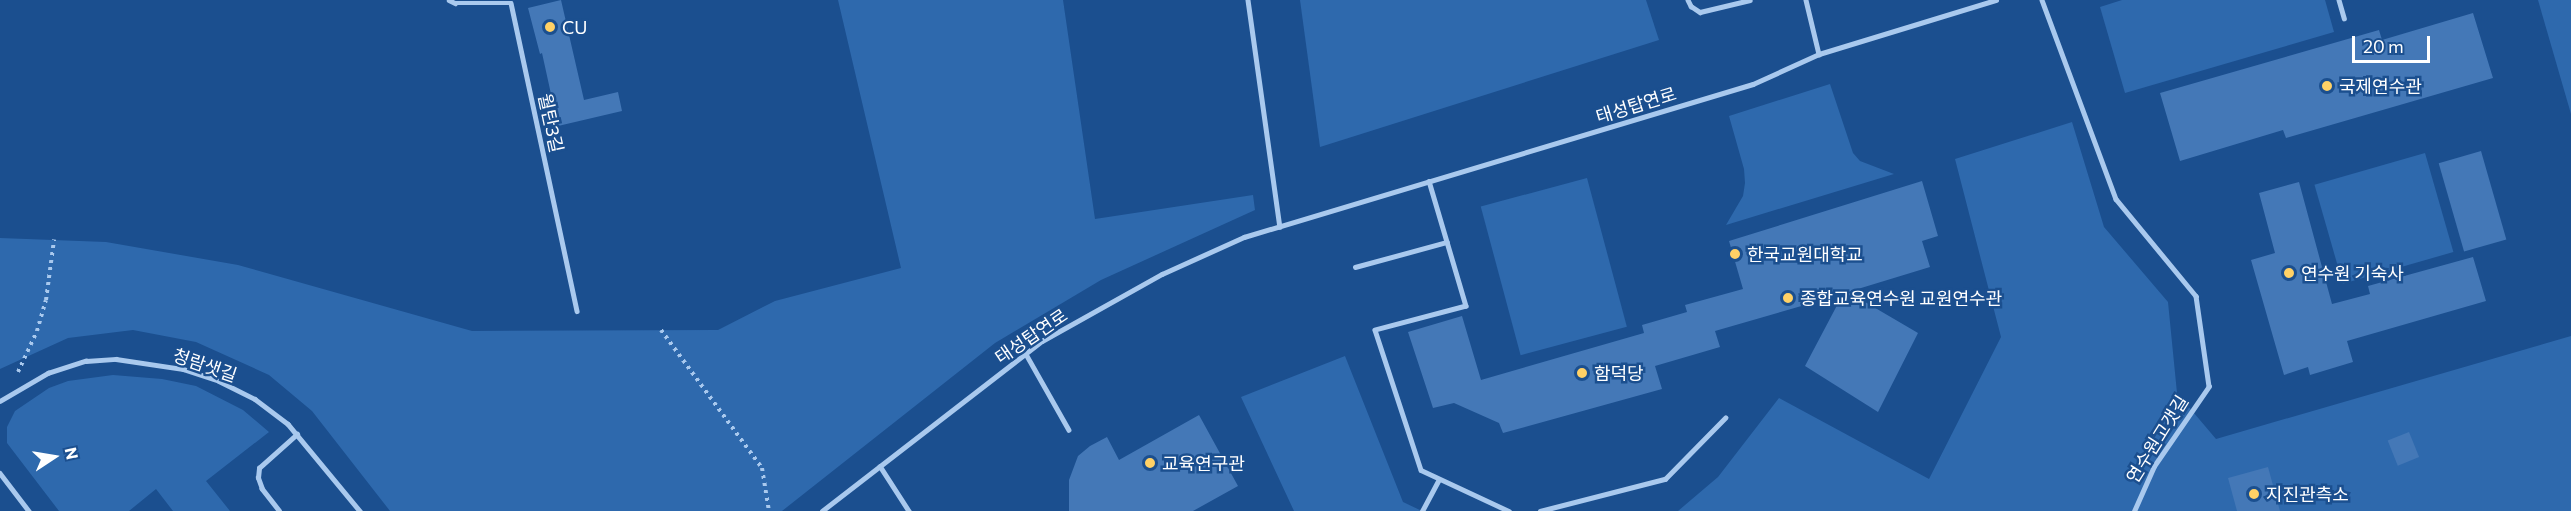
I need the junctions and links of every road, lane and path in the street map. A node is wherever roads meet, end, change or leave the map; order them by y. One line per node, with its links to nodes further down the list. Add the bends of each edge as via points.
1 (448, 0): 9 (lane, 월탄3길)
2 (1248, 0): 13 (lane)
3 (1688, 0): 4 (lane, via 1700,12)
4 (1750, 0)
5 (1806, 0): 11 (lane)
6 (1996, 0): 11 (lane, 태성탑연로)
7 (2042, 0): 20 (lane, via 2116,198 2196,296)
8 (2339, 0): 10 (lane)
9 (513, 2): 17 (lane, 월탄3길)
10 (2344, 18)
11 (1819, 54): 12 (lane, 태성탑연로, via 1753,84)
12 (1429, 181): 13 (lane, 태성탑연로); 15 (lane)
13 (1280, 227): 19 (lane, 태성탑연로, via 1244,237 1162,274 1042,341)
14 (54, 240): 21 (path, via 53,268 37,331)
15 (1447, 242): 16 (lane); 28 (lane, via 1466,306 1375,330 1416,461 1421,470)
16 (1354, 267)
17 (577, 311)
18 (661, 330): 32 (path, via 762,468)
19 (1026, 354): 24 (lane); 26 (lane, 태성탑연로)
20 (2209, 386): 38 (street, 연수원고갯길, via 2154,466)
21 (7, 394): 22 (lane, 청람샛길); 25 (lane, 청람샛길, via 48,373 86,361 152,362 183,369 255,399)
22 (0, 401)
23 (1725, 418): 37 (lane, via 1665,479)
24 (1069, 430)
25 (297, 434): 30 (lane, via 259,468 262,489); 31 (lane, 청람샛길)
26 (880, 466): 33 (lane, 태성탑연로); 34 (lane)
27 (0, 473): 29 (lane)
28 (1439, 479): 35 (street); 36 (lane)
29 (29, 511)
30 (279, 511)
31 (360, 511)
32 (769, 511)
33 (822, 511)
34 (909, 511)
35 (1422, 511)
36 (1509, 511)
37 (1540, 511)
38 (2134, 511)

